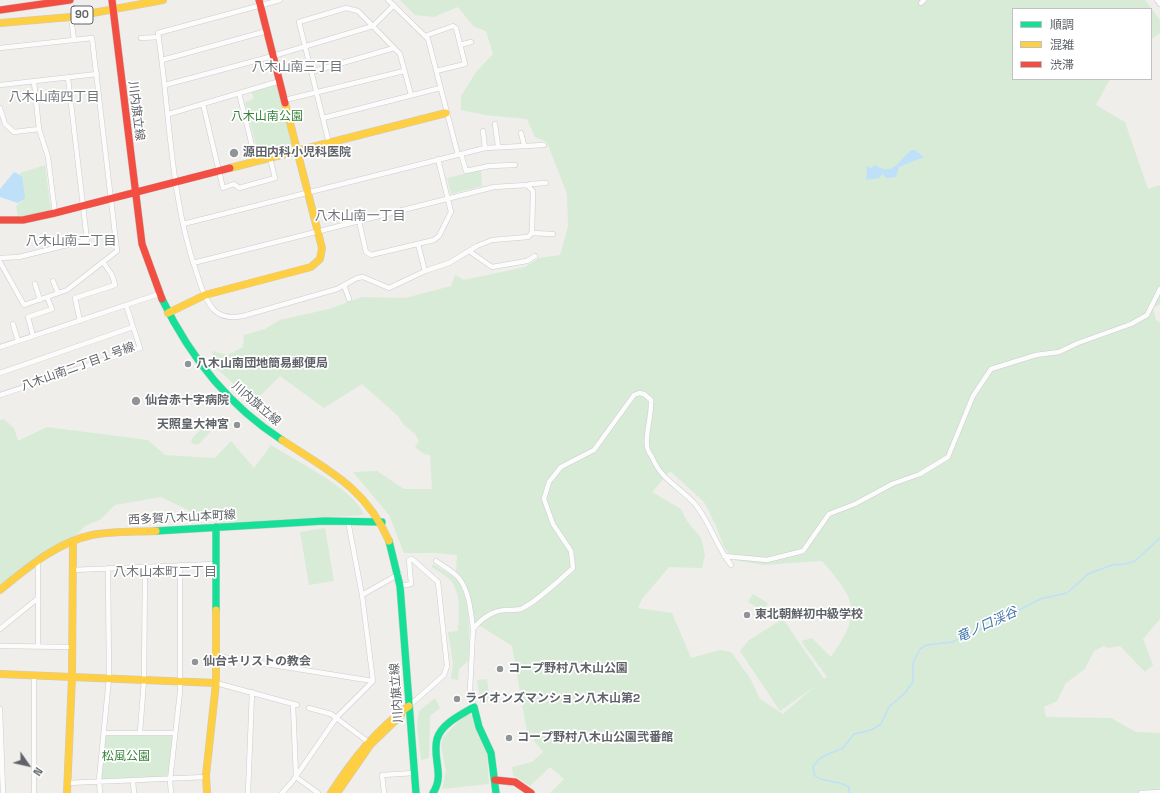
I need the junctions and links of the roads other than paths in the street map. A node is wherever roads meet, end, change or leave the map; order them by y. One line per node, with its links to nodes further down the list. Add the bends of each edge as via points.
1 (69, 0): 10 (street, 90)
2 (112, 0): 11 (street, 川内旗立線)
3 (163, 0): 11 (street, 90)
4 (280, 0): 7 (street)
5 (388, 0): 9 (street)
6 (1157, 0): 8 (street)
7 (260, 3): 15 (street); 16 (street, via 158,33)
8 (1160, 4)
9 (394, 5): 14 (street); 17 (street)
10 (0, 10)
11 (113, 11): 12 (street, 90); 65 (street, 川内旗立線)
12 (70, 17): 13 (street, 90); 19 (street)
13 (0, 23)
14 (373, 26): 22 (street); 22 (street, via 352,8 312,18 299,22); 24 (street)
15 (267, 31): 25 (street); 26 (street)
16 (159, 36): 18 (street); 26 (street)
17 (424, 36): 21 (street, via 453,26 456,28); 28 (street, via 428,39)
18 (141, 38)
19 (74, 40): 23 (street); 30 (street, via 92,38)
20 (471, 42): 21 (street)
21 (460, 45): 28 (street, via 465,64)
22 (304, 47): 25 (street); 29 (street)
23 (0, 48)
24 (394, 48): 27 (street, via 400,54); 29 (street)
25 (274, 56): 32 (street); 34 (street)
26 (162, 60): 34 (street)
27 (404, 71): 38 (street); 39 (street)
28 (436, 71): 36 (street)
29 (311, 72): 38 (street)
30 (97, 74): 31 (street); 67 (street)
31 (68, 78): 33 (street); 69 (street)
32 (280, 81): 37 (street); 40 (street)
33 (34, 82): 35 (street); 47 (street)
34 (165, 84): 44 (street)
35 (0, 85)
36 (440, 88): 39 (street); 43 (street)
37 (239, 93): 41 (street); 59 (street)
38 (316, 93): 40 (street); 45 (street)
39 (411, 95): 45 (street)
40 (285, 100): 55 (street)
41 (203, 104): 44 (street); 61 (street)
42 (0, 108): 47 (street, via 5,124 14,132)
43 (446, 113): 50 (street); 56 (street)
44 (169, 114): 62 (street)
45 (323, 118): 50 (street)
46 (495, 124): 53 (street)
47 (39, 129): 70 (street, via 48,157)
48 (483, 131): 54 (street)
49 (521, 133): 51 (street)
50 (329, 143): 55 (street)
51 (524, 145): 52 (street); 53 (street)
52 (544, 145)
53 (498, 146): 54 (street)
54 (485, 148): 56 (street)
55 (298, 151): 57 (street); 66 (street)
56 (460, 154): 58 (street); 60 (street, via 466,171 489,166)
57 (270, 158): 59 (street); 61 (street, via 275,178 239,188 234,184 223,188)
58 (438, 160): 66 (street); 68 (street)
59 (256, 162): 61 (street)
60 (516, 165)
61 (219, 171): 62 (street)
62 (177, 182): 65 (street); 73 (street)
63 (546, 183): 64 (street)
64 (528, 186): 68 (street, via 494,187); 75 (street, via 533,191 534,228)
65 (136, 192): 67 (street); 91 (street, 川内旗立線, via 142,244)
66 (308, 192): 73 (street); 74 (street)
67 (112, 198): 69 (street); 82 (street, via 118,251)
68 (447, 198): 72 (street); 77 (street, via 451,212 439,236)
69 (84, 206): 70 (street); 80 (street, via 87,240 19,257)
70 (55, 213): 71 (street, via 23,220)
71 (0, 220)
72 (359, 221): 74 (street); 77 (street, via 366,252 371,255)
73 (183, 224): 83 (street)
74 (318, 231): 83 (street); 92 (street, via 322,255 317,264)
75 (531, 233): 76 (street); 78 (street, via 528,237 492,240)
76 (553, 234)
77 (418, 244): 85 (street)
78 (469, 251): 79 (street, via 492,268 527,261); 85 (street, via 450,263)
79 (535, 256)
80 (0, 258)
81 (0, 262): 84 (street)
82 (103, 262): 90 (street, via 75,285); 98 (street, via 112,275 114,285 75,298)
83 (193, 263): 92 (street)
84 (1, 268): 95 (street, via 24,305)
85 (425, 271): 88 (street, via 389,288 363,277)
86 (53, 281): 90 (street)
87 (35, 284): 95 (street)
88 (344, 285): 92 (street, via 235,318 215,311); 94 (street)
89 (1160, 289): 110 (street, via 1147,315 1131,324 1059,352 1036,355 991,369 973,396 948,457 920,474 892,484 855,504 829,514 803,551 767,560)
90 (58, 293): 93 (street)
91 (159, 294): 96 (street); 97 (street, 川内旗立線)
92 (205, 295): 97 (street)
93 (47, 297): 95 (street); 101 (street, via 52,309 28,317)
94 (349, 299)
95 (40, 300)
96 (126, 305): 98 (street); 100 (street, 八木山南二丁目１号線)
97 (168, 313): 107 (street, 川内旗立線, via 193,353 234,402 264,428 350,484)
98 (80, 321): 101 (street)
99 (14, 324): 102 (street)
100 (133, 327): 104 (street); 105 (street, 八木山南二丁目１号線, via 140,348)
101 (33, 336): 102 (street)
102 (18, 342): 103 (street)
103 (0, 347)
104 (0, 373)
105 (0, 395)
106 (348, 521): 107 (street, 西多賀八木山本町線); 108 (street, 西多賀八木山本町線); 122 (street)
107 (382, 522): 119 (street, 川内旗立線)
108 (216, 527): 109 (street, 西多賀八木山本町線, via 92,534); 113 (street)
109 (73, 542): 111 (street, 西多賀八木山本町線); 118 (street)
110 (724, 556): 115 (street); 125 (street, via 704,516 694,503 657,470 647,446 651,400 639,392 625,406 594,450 561,466 550,482 544,499 553,524 571,551 573,568 527,605 520,609 494,612)
111 (38, 560): 121 (street, 西多賀八木山本町線); 123 (street)
112 (436, 561): 125 (street, via 462,583)
113 (216, 564): 114 (street); 129 (street)
114 (180, 565): 116 (street); 135 (street)
115 (731, 565)
116 (145, 567): 117 (street); 134 (street)
117 (108, 568): 118 (street); 133 (street)
118 (72, 570): 128 (street)
119 (399, 574): 120 (street, 川内旗立線); 122 (street)
120 (400, 586): 139 (street, 川内旗立線); 139 (street, via 411,584 411,559 438,582 447,666 444,675)
121 (0, 590)
122 (362, 595): 136 (street)
123 (37, 599): 124 (street); 127 (street)
124 (0, 629)
125 (473, 629): 140 (street, via 470,690)
126 (0, 646): 127 (street)
127 (38, 646): 128 (street)
128 (71, 646): 132 (street)
129 (216, 656): 136 (street); 137 (street)
130 (0, 674): 131 (street)
131 (34, 676): 132 (street); 158 (street)
132 (72, 677): 133 (street); 155 (street)
133 (109, 678): 134 (street); 145 (street)
134 (144, 680): 135 (street); 144 (street)
135 (180, 681): 137 (street); 146 (street)
136 (373, 681): 143 (street)
137 (216, 683): 138 (street); 149 (street)
138 (252, 692): 150 (street, via 295,704); 164 (street)
139 (409, 706): 147 (street); 148 (street, 川内旗立線); 168 (street, via 372,744)
140 (474, 707): 152 (street, via 479,727 491,753); 171 (street, via 464,712 438,736 439,775 437,788)
141 (309, 708): 143 (street)
142 (0, 709): 157 (street)
143 (336, 717): 147 (street); 150 (street)
144 (140, 732): 145 (street); 146 (street)
145 (104, 733): 153 (street)
146 (175, 733): 151 (street)
147 (367, 741): 167 (street)
148 (414, 773): 169 (street, via 382,775); 170 (street, 川内旗立線)
149 (206, 777): 151 (street); 163 (street)
150 (296, 777): 165 (street); 166 (street)
151 (170, 780): 154 (street); 162 (street)
152 (495, 780): 172 (street); 173 (street, via 513,781 523,785)
153 (99, 782): 154 (street); 155 (street); 160 (street)
154 (133, 782): 161 (street)
155 (67, 783): 159 (street)
156 (1160, 792): 174 (street)
157 (3, 793)
158 (34, 793)
159 (67, 793)
160 (100, 793)
161 (134, 793)
162 (171, 793)
163 (207, 793)
164 (248, 793)
165 (282, 793)
166 (318, 793)
167 (331, 793)
168 (337, 793)
169 (384, 793)
170 (416, 793)
171 (433, 793)
172 (496, 793)
173 (531, 793)
174 (1142, 793)

